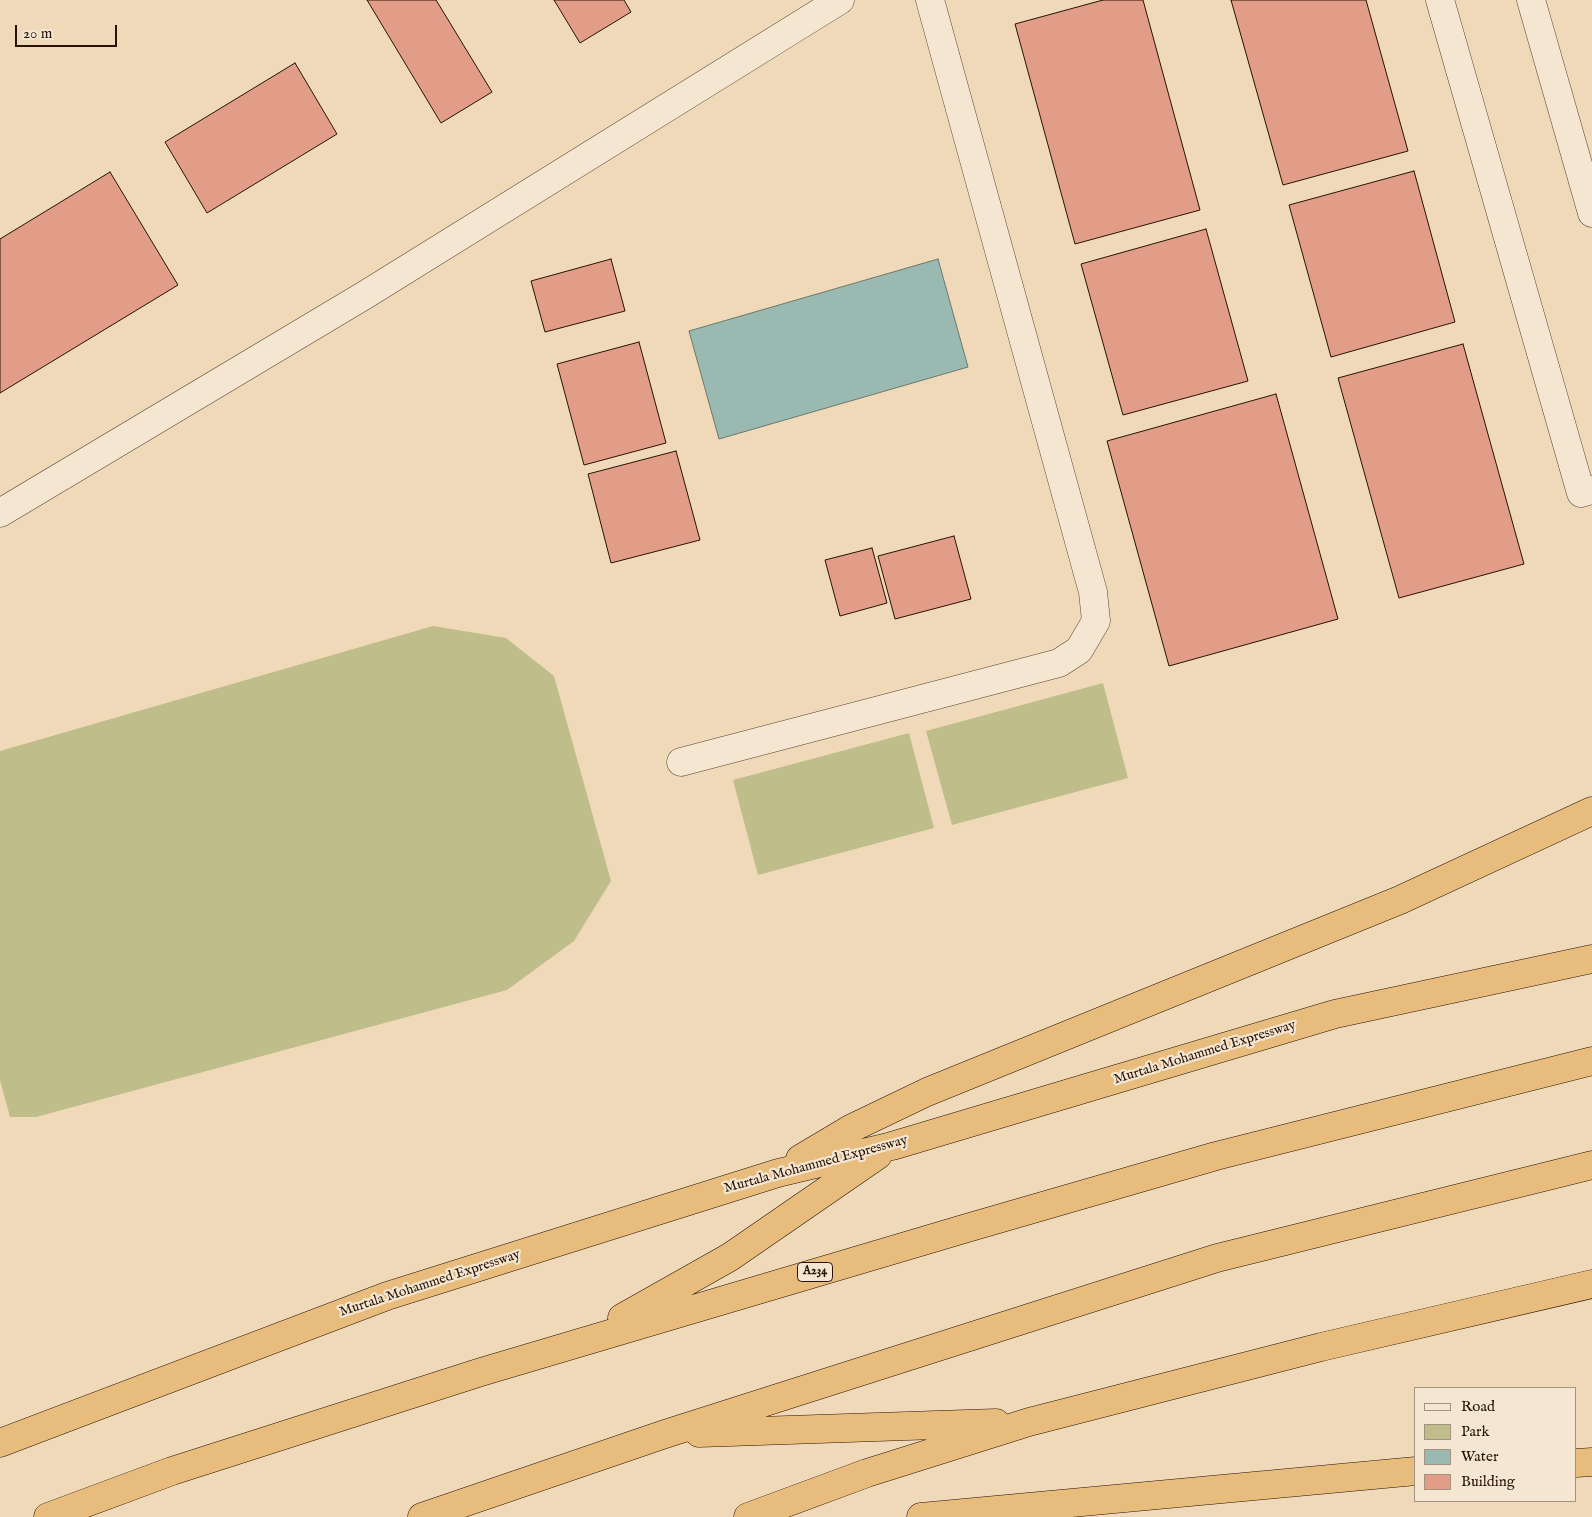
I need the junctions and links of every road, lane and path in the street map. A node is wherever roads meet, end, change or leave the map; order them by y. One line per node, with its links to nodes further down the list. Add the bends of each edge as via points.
1 (840, 0): 8 (lane, via 365,295)
2 (930, 0): 9 (lane, via 1093,592 1096,621 1079,650 1059,662)
3 (1440, 0): 7 (lane, via 1581,493)
4 (1531, 0): 5 (lane)
5 (1580, 130): 6 (lane)
6 (1592, 213)
7 (1592, 490)
8 (0, 513)
9 (681, 762)
10 (1592, 811): 15 (highway, via 1400,900 927,1092 852,1128)
11 (1592, 959): 13 (highway, Murtala Mohammed Expressway, via 1335,1014)
12 (1592, 1061): 17 (highway, A234, via 1216,1156)
13 (892, 1146): 15 (highway, Murtala Mohammed Expressway); 17 (highway, via 730,1257)
14 (1592, 1165): 19 (highway, via 1217,1258)
15 (778, 1173): 20 (highway, Murtala Mohammed Expressway, via 388,1296)
16 (1592, 1284): 18 (highway, via 1321,1347)
17 (581, 1342): 24 (highway, A234, via 172,1471)
18 (1029, 1422): 19 (highway); 26 (highway, via 867,1473)
19 (665, 1434): 25 (highway)
20 (0, 1443)
21 (1592, 1462): 22 (highway)
22 (1577, 1463)
23 (1414, 1472): 27 (highway)
24 (48, 1517)
25 (422, 1517)
26 (748, 1517)
27 (921, 1517)

